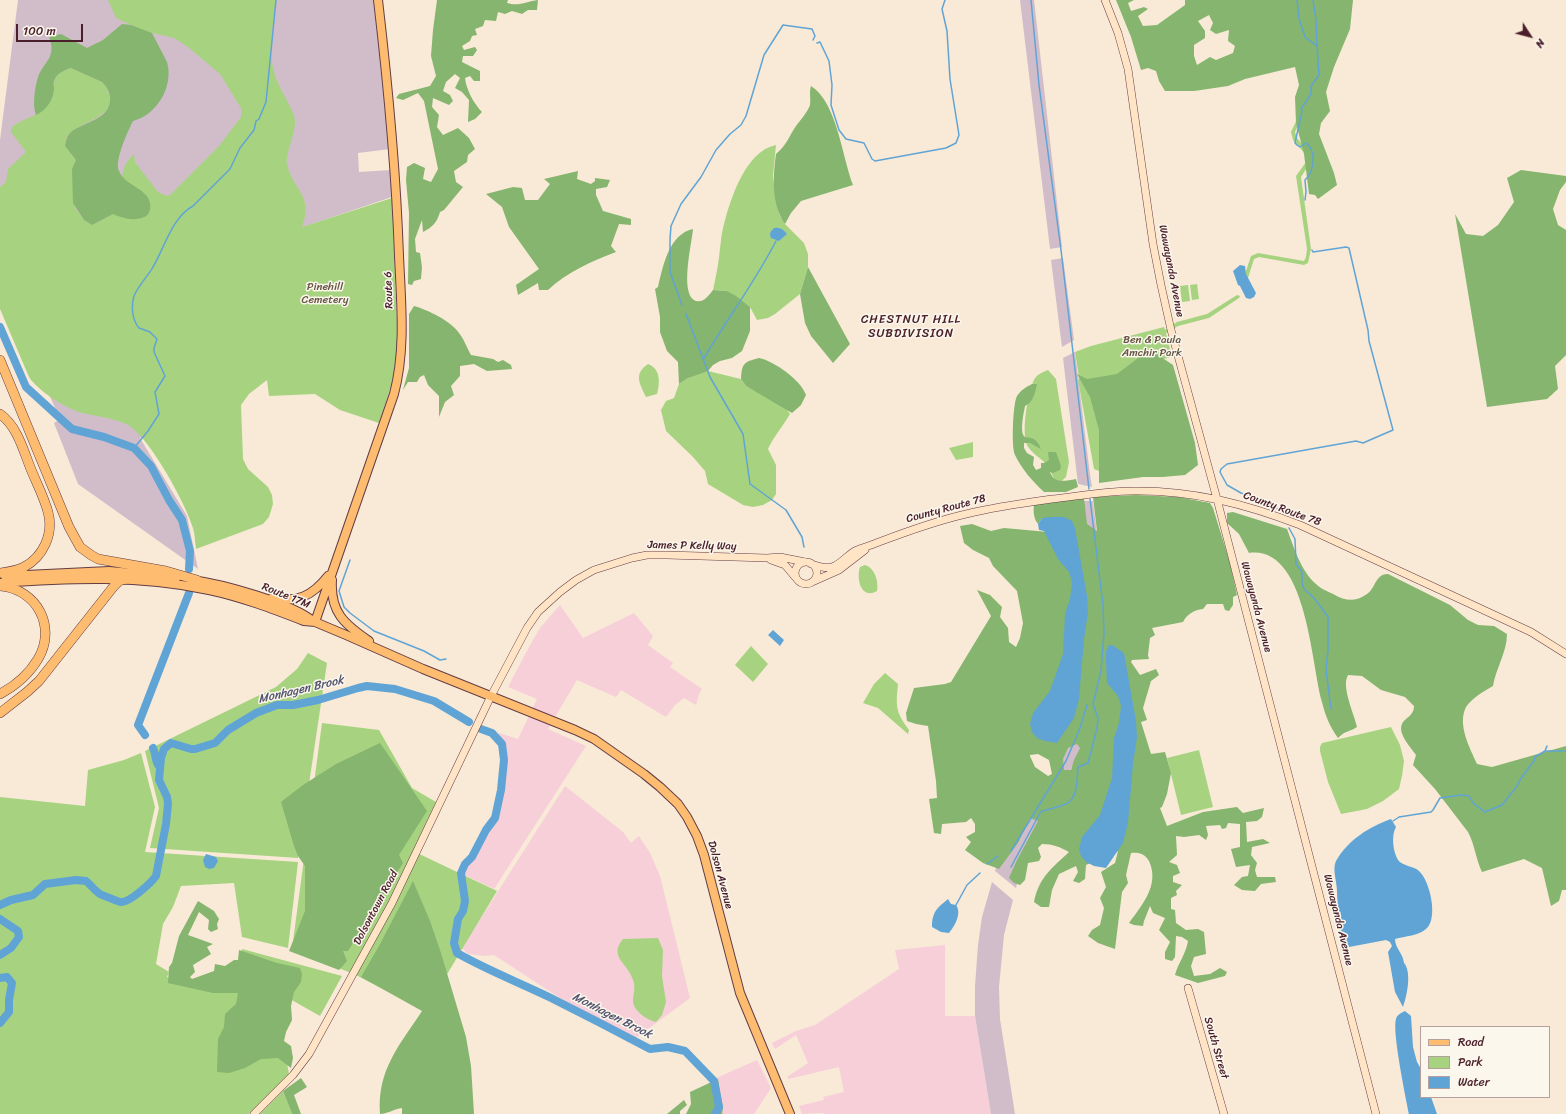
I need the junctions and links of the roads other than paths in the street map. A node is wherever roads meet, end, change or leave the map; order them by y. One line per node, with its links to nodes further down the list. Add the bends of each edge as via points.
1 (378, 0): 9 (main road, Route 6, via 394,150 402,349 394,394)
2 (1105, 0): 5 (street, Wawayanda Avenue, via 1124,52 1134,102 1160,284)
3 (0, 360): 13 (highway, via 69,527 80,547 104,561 166,571)
4 (0, 414): 10 (highway, via 11,425 18,439 46,506 50,527 44,548 35,559 18,569)
5 (1218, 499): 6 (street, County Route 78, via 1134,491 1016,504 966,514); 20 (street, County Route 78, via 1270,513 1300,525 1531,632); 28 (street, Wawayanda Avenue)
6 (875, 544): 8 (street, County Route 78, via 849,554 834,566 824,568); 15 (street, County Route 78, via 839,570)
7 (767, 558): 8 (street, James P Kelly Way, via 780,557); 11 (street, James P Kelly Way, via 782,563); 22 (street, James P Kelly Way, via 646,555 594,570 565,589 538,612)
8 (808, 563): 11 (street, via 796,567); 15 (street, via 814,566 816,573)
9 (333, 568): 17 (main road, via 318,588 308,595 285,600); 18 (main road, Route 6); 19 (main road, via 332,592 334,605 340,617 354,631)
10 (0, 575): 13 (main road, Route 17M, via 109,571)
11 (795, 577): 15 (street, via 803,584)
12 (126, 579): 14 (main road, Route 17M, via 69,578); 18 (main road, Route 17M, via 208,590 261,605 304,621); 23 (highway, via 114,585 36,684)
13 (197, 580): 17 (main road, Route 17M)
14 (0, 582)
15 (812, 582)
16 (0, 586): 21 (highway, via 14,588 30,598 42,615 45,629 42,652 34,665 22,679)
17 (252, 594): 18 (main road, Route 17M, via 307,615)
18 (315, 622): 19 (main road)
19 (386, 652): 22 (main road, Dolson Avenue)
20 (1566, 654)
21 (0, 694)
22 (491, 696): 25 (street, Dolsontown Road, via 395,897 309,1054 293,1076); 26 (main road, Dolson Avenue, via 594,739 660,787 678,804 697,836 704,855 742,998)
23 (0, 713)
24 (1188, 988): 27 (street, South Street)
25 (254, 1114)
26 (790, 1114)
27 (1224, 1114)
28 (1376, 1114)

